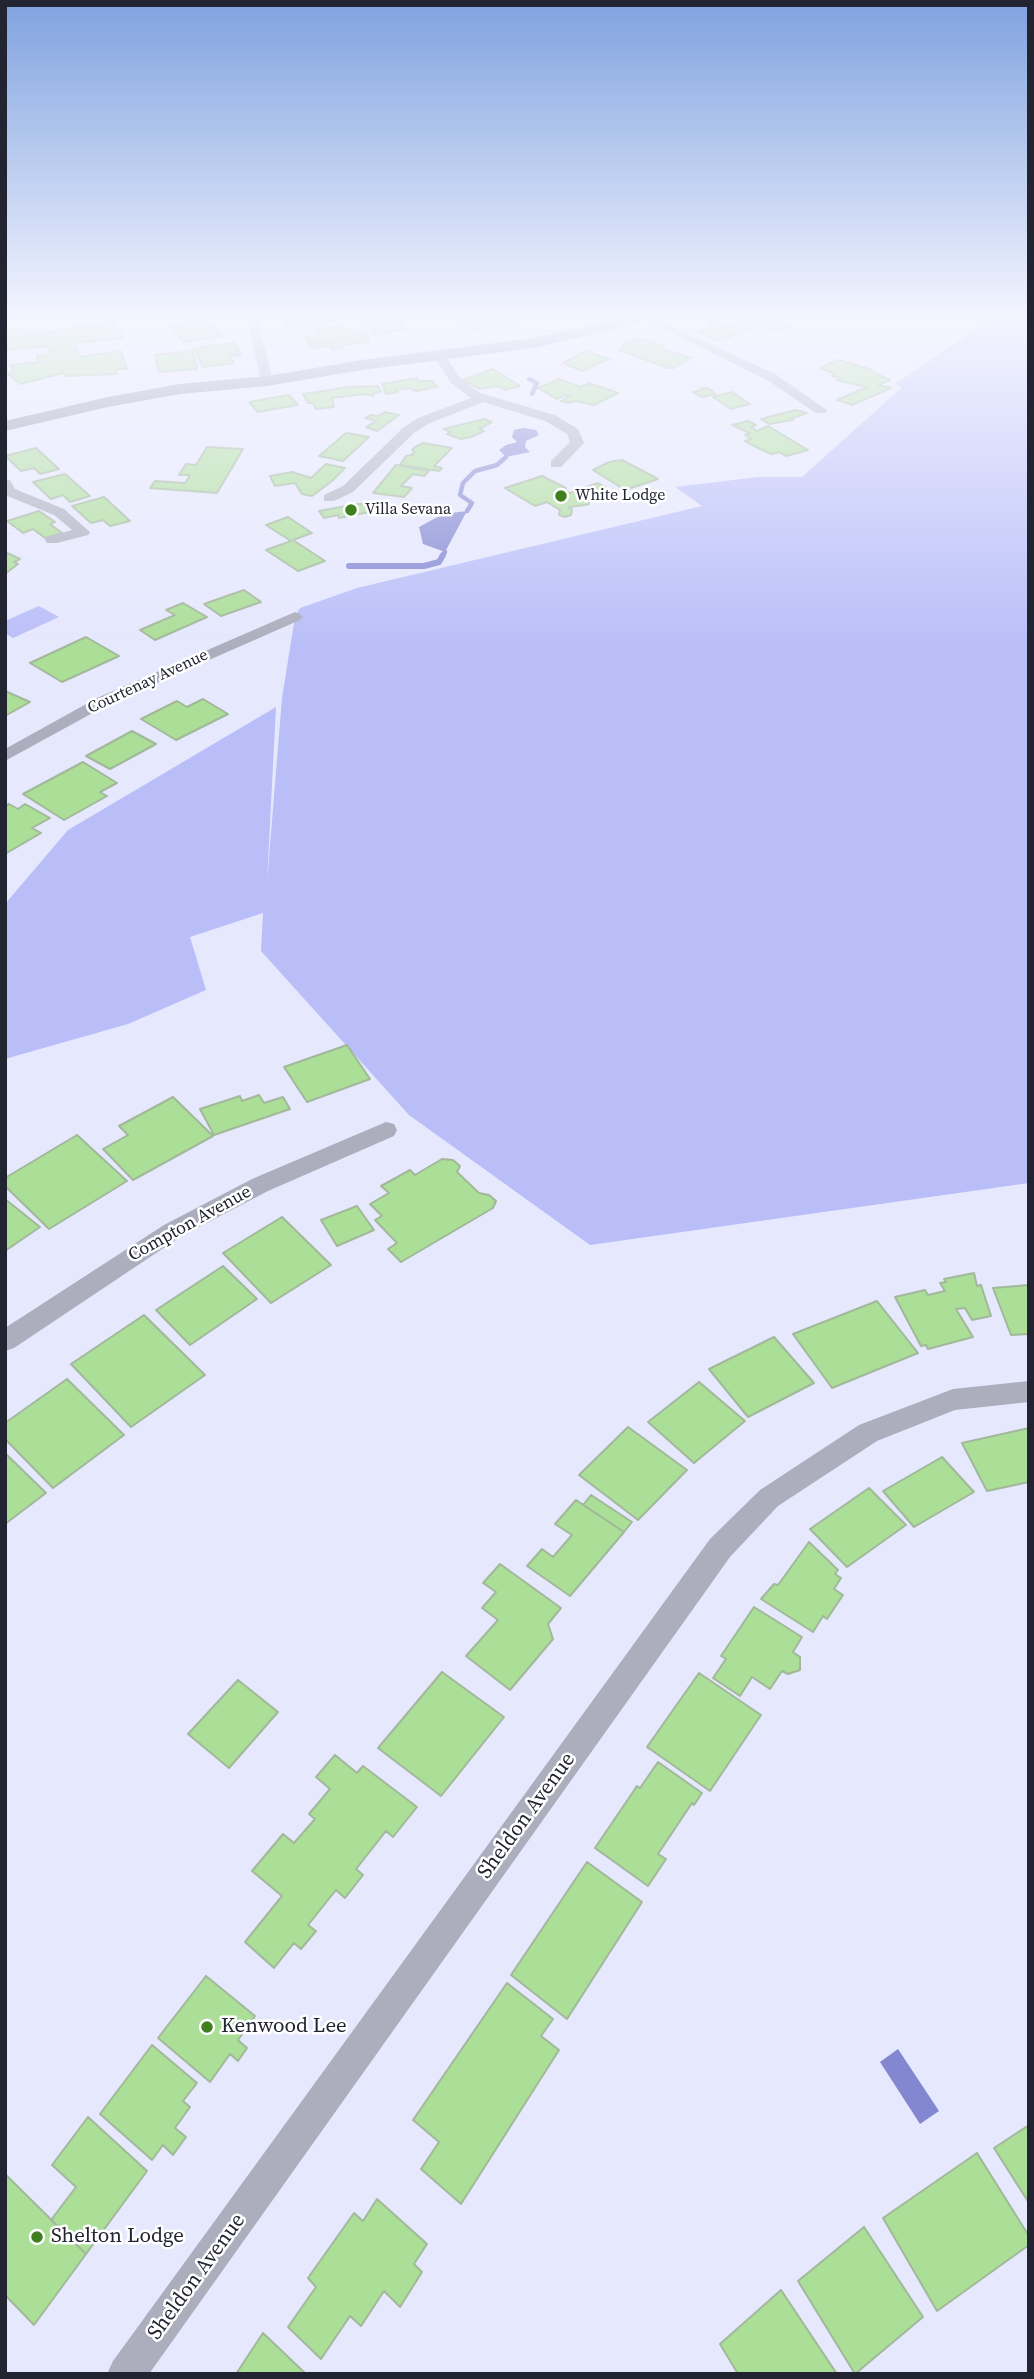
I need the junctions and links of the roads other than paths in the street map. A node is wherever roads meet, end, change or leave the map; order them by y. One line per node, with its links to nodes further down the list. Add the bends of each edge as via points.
1 (417, 425): 5 (street, via 352,493)
2 (562, 425): 3 (street, via 573,432 578,443)
3 (556, 464)
4 (7, 490): 6 (street, via 60,512 83,532)
5 (329, 498)
6 (52, 540)
7 (295, 617): 8 (street, Courtenay Avenue, via 103,701)
8 (5, 756)
9 (387, 1130): 10 (street, Compton Avenue, via 260,1185 172,1231)
10 (5, 1341)
11 (1029, 1391): 12 (street, Sheldon Avenue, via 953,1400 868,1433 769,1498 720,1548)
12 (126, 2374)

